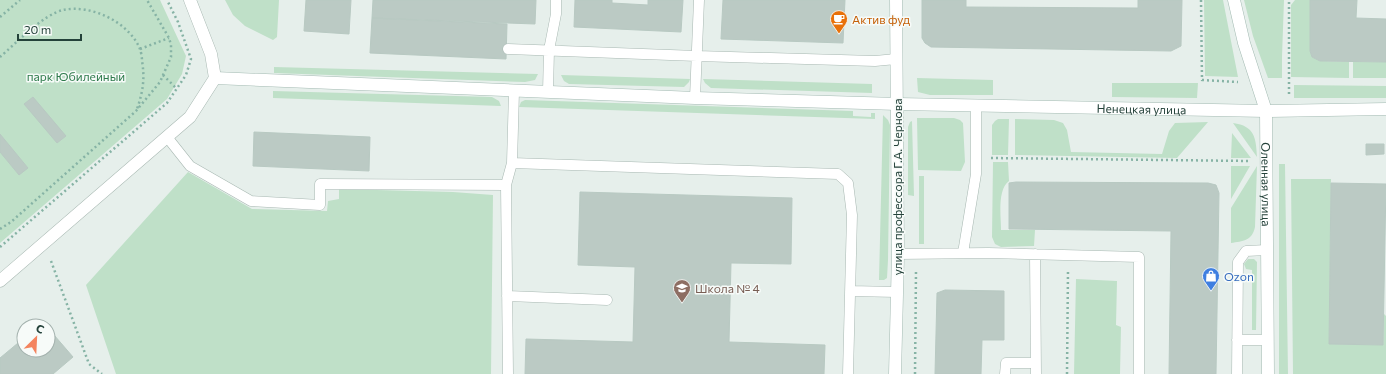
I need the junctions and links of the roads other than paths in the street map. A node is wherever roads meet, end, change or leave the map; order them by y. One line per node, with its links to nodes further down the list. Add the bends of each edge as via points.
1 (190, 0): 10 (street, via 211,54)
2 (556, 0): 7 (lane)
3 (699, 0): 8 (lane)
4 (896, 0): 9 (street, улица профессора Г.А. Чернова)
5 (1234, 0): 17 (street, Оленная улица, via 1244,44)
6 (508, 49): 7 (lane)
7 (549, 50): 8 (lane); 12 (lane)
8 (697, 56): 9 (lane); 13 (lane)
9 (896, 59): 14 (street, улица профессора Г.А. Чернова)
10 (215, 78): 11 (street, Ненецкая улица); 18 (street, via 190,117)
11 (514, 91): 12 (street, Ненецкая улица); 19 (lane)
12 (548, 92): 13 (street, Ненецкая улица)
13 (695, 98): 14 (street, Ненецкая улица)
14 (898, 104): 15 (street, Ненецкая улица); 23 (street, улица профессора Г.А. Чернова)
15 (976, 105): 17 (street, Ненецкая улица); 22 (lane, via 976,174)
16 (1386, 109): 17 (street, Ненецкая улица)
17 (1266, 111): 21 (street, Оленная улица)
18 (167, 137): 20 (lane, via 190,166 251,201 320,205 320,184); 25 (street)
19 (512, 163): 20 (lane); 26 (lane, via 838,174 848,183 851,196)
20 (506, 185): 28 (lane)
21 (1267, 250): 30 (lane, via 1246,251 1238,262); 31 (street, Оленная улица)
22 (963, 253): 23 (lane); 24 (lane)
23 (898, 254): 27 (street, улица профессора Г.А. Чернова)
24 (1035, 254): 32 (lane); 38 (lane, via 1138,257)
25 (0, 281)
26 (850, 291): 27 (lane); 34 (lane)
27 (897, 292): 35 (street, улица профессора Г.А. Чернова)
28 (507, 296): 29 (lane); 33 (lane)
29 (607, 300)
30 (1237, 340): 31 (lane); 39 (lane)
31 (1268, 340): 40 (street, Оленная улица)
32 (1036, 363): 36 (lane, via 1006,363); 37 (lane)
33 (508, 374)
34 (848, 374)
35 (895, 374)
36 (1005, 374)
37 (1036, 374)
38 (1139, 374)
39 (1237, 374)
40 (1268, 374)

